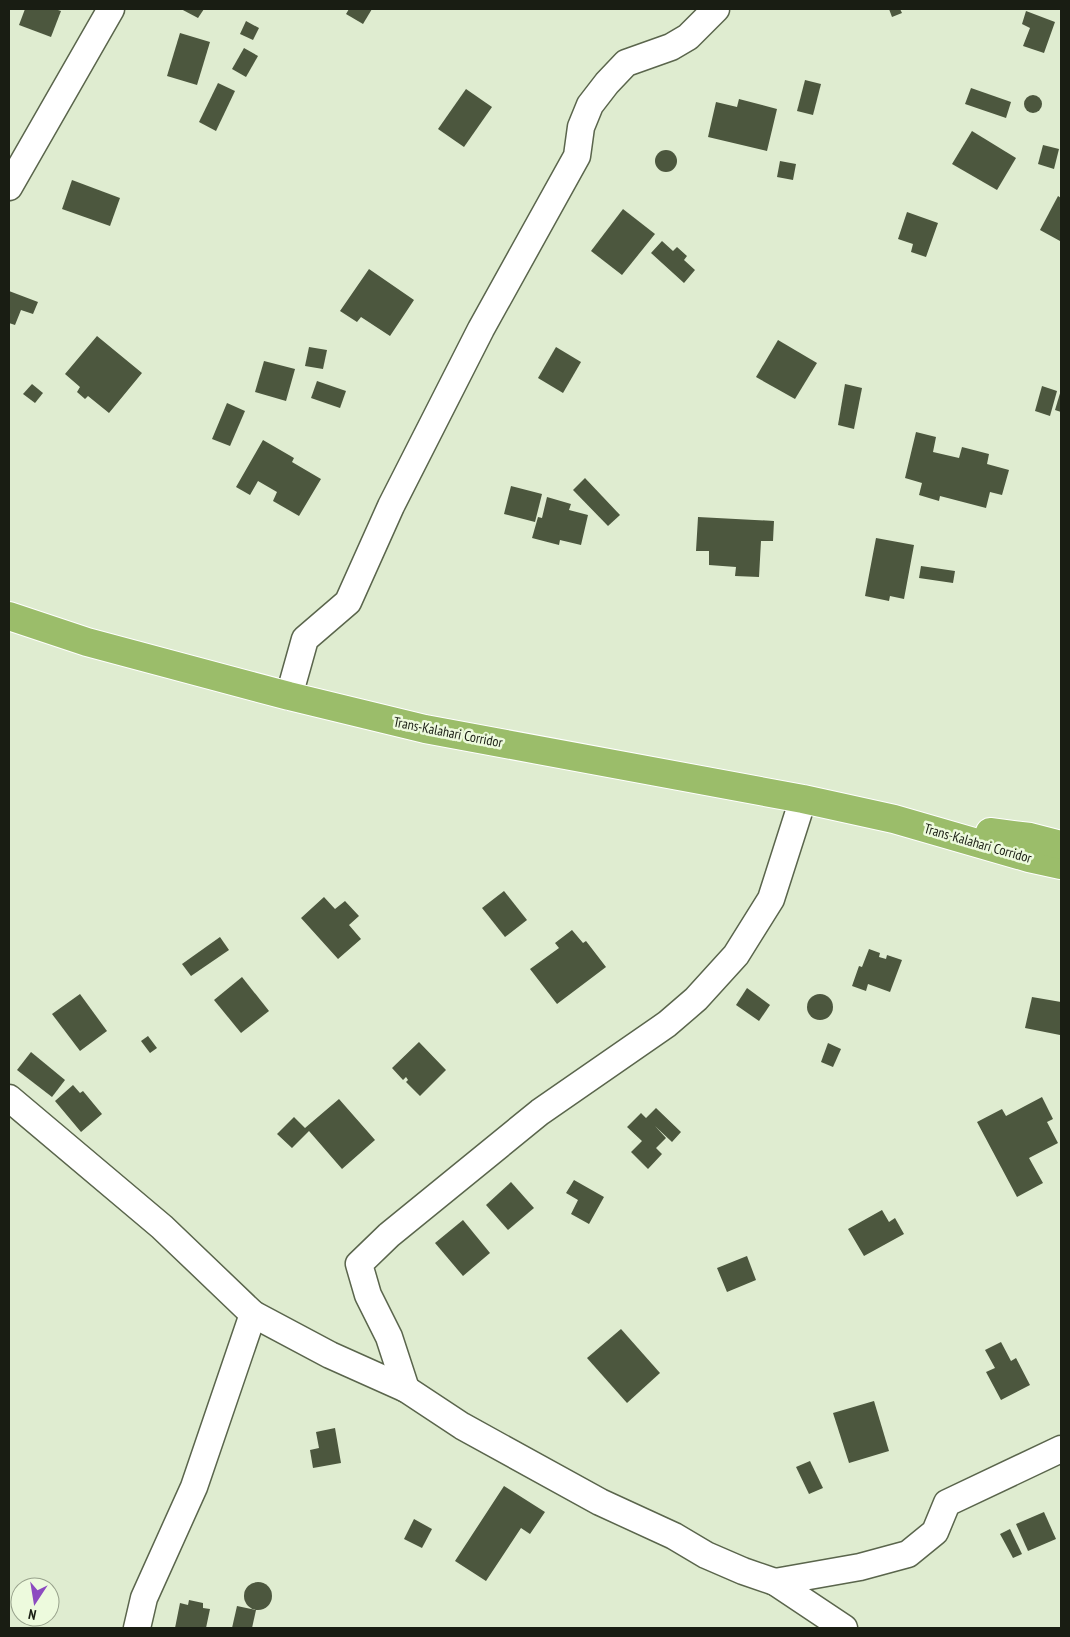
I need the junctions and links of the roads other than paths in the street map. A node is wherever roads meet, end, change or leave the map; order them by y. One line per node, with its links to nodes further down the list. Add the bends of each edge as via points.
1 (111, 9): 3 (street)
2 (716, 9): 5 (street, via 688,37 671,47 626,63 590,104 581,127 577,156 481,329 391,506 348,602 305,639)
3 (9, 187)
4 (9, 616): 5 (highway, Trans-Kalahari Corridor, via 87,642)
5 (289, 696): 6 (highway, Trans-Kalahari Corridor, via 426,729)
6 (803, 799): 7 (highway, Trans-Kalahari Corridor); 12 (street, via 770,899 736,955 696,999 667,1024 540,1112 359,1264 368,1295 390,1337)
7 (894, 819): 8 (highway, Trans-Kalahari Corridor); 9 (highway, Trans-Kalahari Corridor)
8 (1061, 845)
9 (1061, 865)
10 (9, 1098): 11 (street, via 162,1227)
11 (253, 1314): 12 (street, via 330,1355); 15 (street, via 194,1487 144,1598)
12 (406, 1389): 14 (street, via 462,1426 600,1502 674,1536 706,1555)
13 (1061, 1450): 14 (street, via 947,1503 935,1532 908,1554 860,1567)
14 (774, 1582): 16 (street)
15 (137, 1628)
16 (844, 1628)

